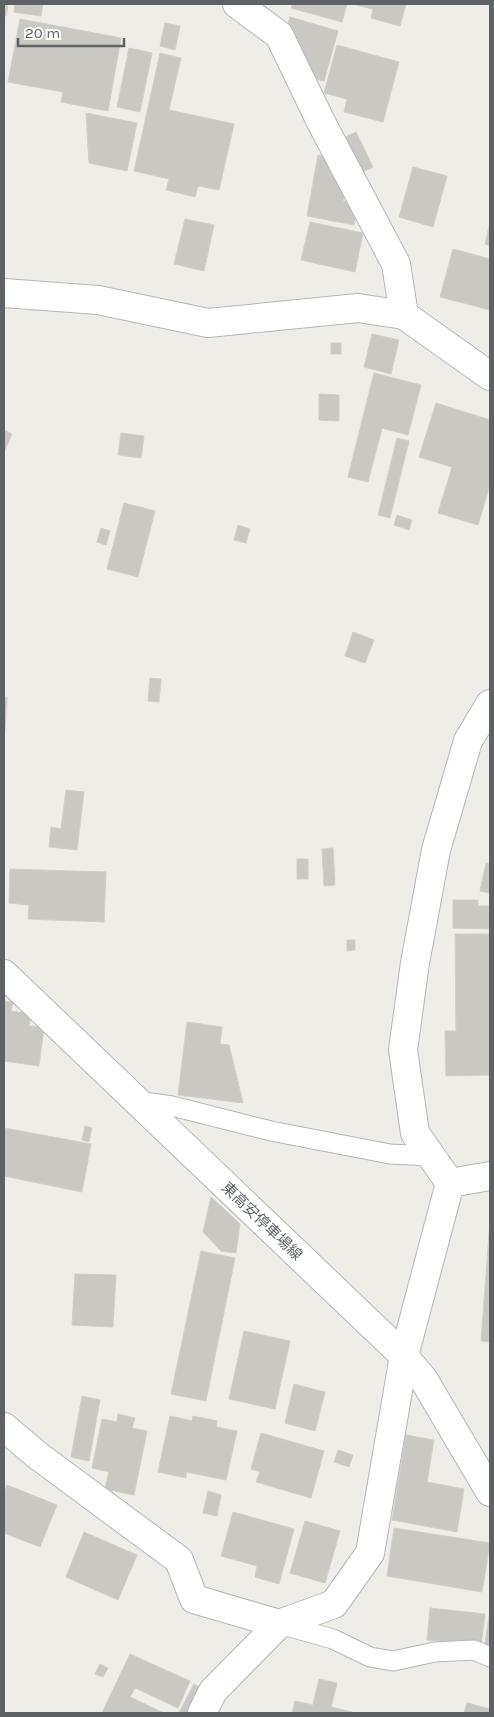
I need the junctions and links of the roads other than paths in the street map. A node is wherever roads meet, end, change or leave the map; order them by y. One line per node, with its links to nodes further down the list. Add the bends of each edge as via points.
1 (238, 4): 3 (street, via 279,35 396,264)
2 (4, 293): 3 (street, via 98,300 208,323 358,308)
3 (404, 315): 4 (street)
4 (490, 376)
5 (490, 704): 8 (street, via 468,740 436,850 403,1050 415,1132)
6 (4, 974): 7 (street, 東高安停車場線)
7 (137, 1101): 8 (lane, via 390,1154); 11 (street, 東高安停車場線)
8 (431, 1156): 10 (street)
9 (490, 1176): 10 (street)
10 (450, 1182): 11 (street)
11 (404, 1356): 13 (street, 東高安停車場線, via 424,1380); 14 (street, via 370,1553 334,1604)
12 (4, 1427): 14 (street, via 179,1560 194,1599)
13 (490, 1492)
14 (279, 1624): 15 (lane, via 333,1639 377,1659 392,1661 435,1652 474,1650); 16 (street, via 213,1691)
15 (490, 1657)
16 (202, 1713)

